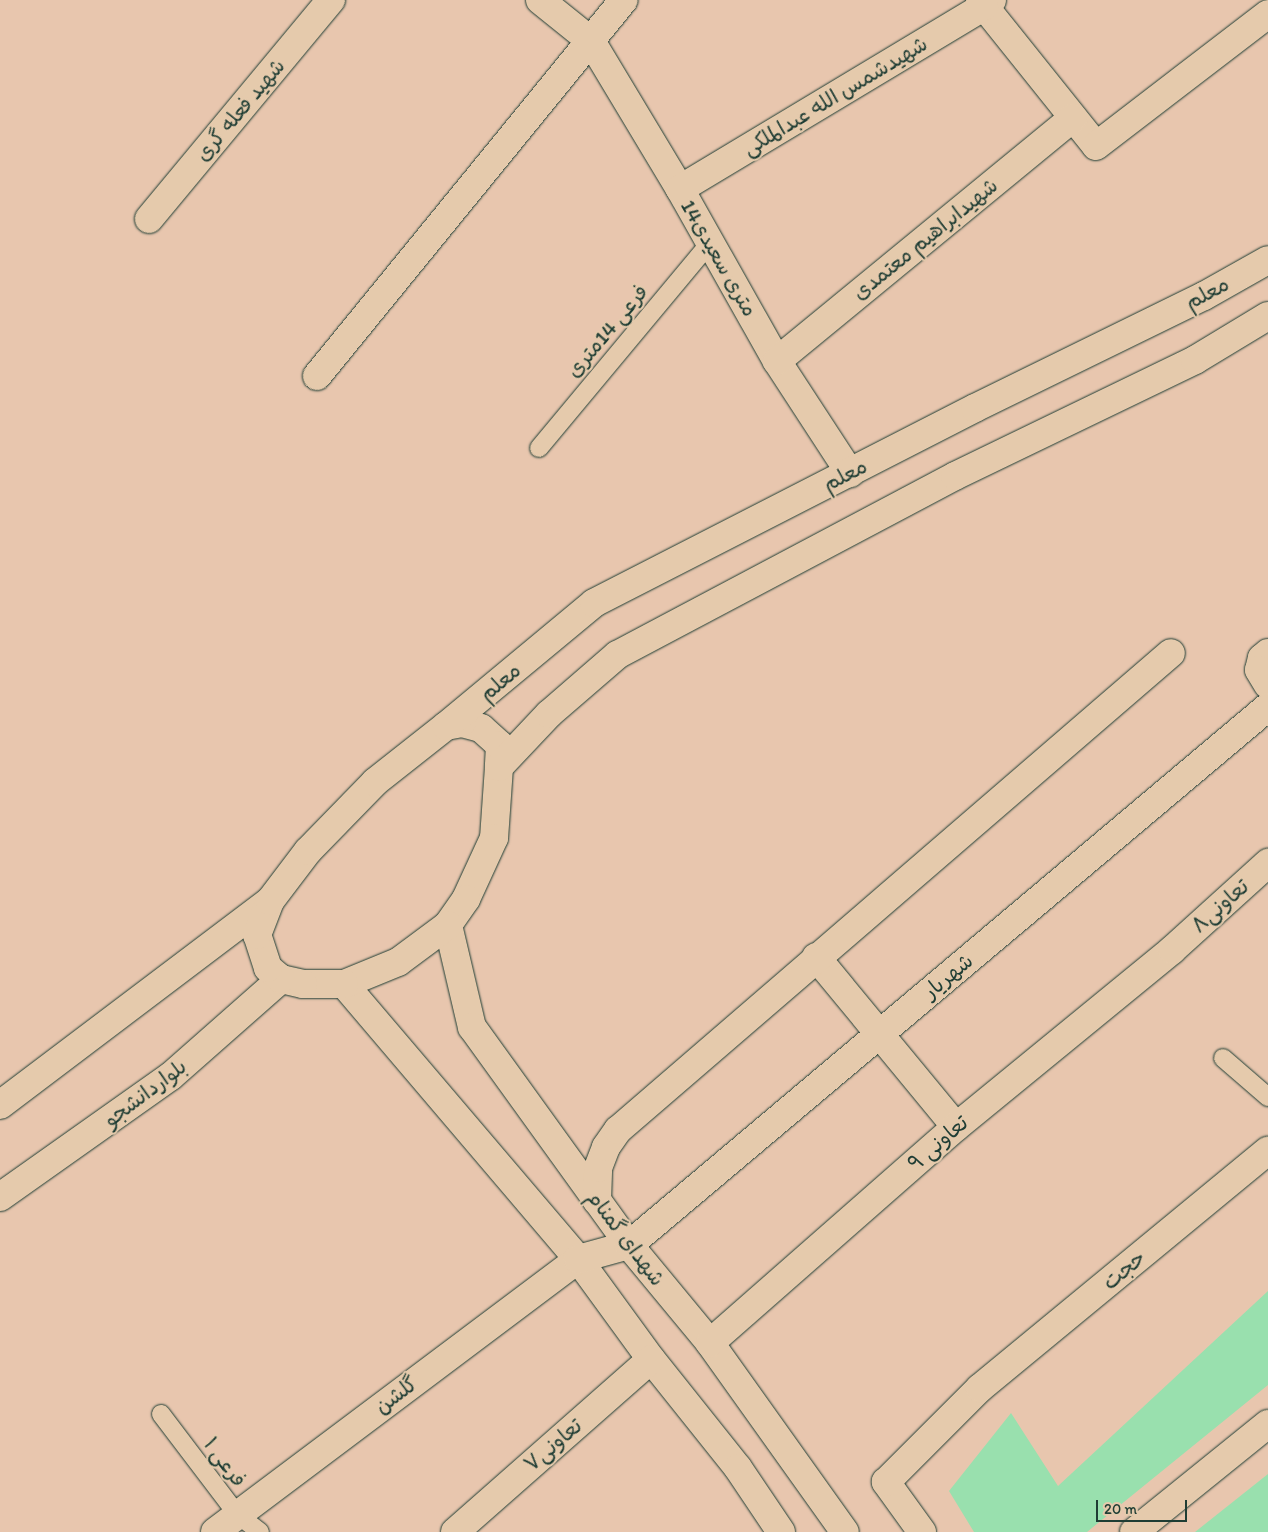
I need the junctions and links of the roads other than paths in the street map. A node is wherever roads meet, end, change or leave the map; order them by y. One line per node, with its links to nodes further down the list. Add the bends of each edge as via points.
1 (332, 0): 9 (street, شهید فعله گری)
2 (540, 0): 6 (street)
3 (624, 0): 6 (street)
4 (986, 2): 7 (street); 8 (street, شهیدشمس الله عبدالملکی)
5 (1268, 14): 7 (street, via 1096,146)
6 (591, 41): 8 (street, 14متری سعیدی); 14 (street)
7 (1073, 118): 13 (street, شهیدابراهیم معتمدی)
8 (680, 189): 10 (street, 14متری سعیدی)
9 (149, 219)
10 (710, 243): 13 (street, 14متری سعیدی); 15 (lane, فرعی 14متری)
11 (1268, 260): 16 (street, معلم, via 1204,296)
12 (1268, 316): 22 (street, via 1195,360 955,476 618,655 550,714)
13 (777, 361): 16 (street, 14متری سعیدی)
14 (317, 376)
15 (539, 448)
16 (850, 473): 21 (street, معلم, via 594,603)
17 (1171, 653): 27 (street)
18 (1268, 653): 19 (street, via 1262,658 1259,670)
19 (1268, 685)
20 (1268, 707): 30 (street, شهریار)
21 (446, 726): 22 (street, via 462,723 481,728 500,746); 24 (street, معلم, via 375,782 308,851)
22 (499, 767): 25 (street, via 494,838 466,899)
23 (1268, 863): 26 (street, تعاونی۸)
24 (270, 901): 28 (street, via 256,934 268,968); 33 (street)
25 (448, 925): 29 (street, via 398,962); 37 (street, شهدای گمنام, via 472,1027)
26 (1172, 950): 34 (street, تعاونی ۹)
27 (816, 957): 30 (street); 37 (street, via 618,1130 606,1147 598,1168)
28 (281, 979): 29 (street, via 303,984); 36 (street, بلواردانشجو, via 171,1076)
29 (344, 984): 39 (street)
30 (880, 1034): 34 (street); 38 (street, شهریار)
31 (1223, 1058): 32 (lane)
32 (1268, 1098)
33 (0, 1105)
34 (956, 1127): 40 (street, تعاونی ۹)
35 (1268, 1151): 50 (street, حجت, via 980,1388 886,1482)
36 (0, 1197)
37 (597, 1200): 38 (street, شهدای گمنام)
38 (629, 1245): 39 (street); 40 (street, شهدای گمنام)
39 (578, 1259): 41 (street); 44 (street, گلشن)
40 (710, 1343): 49 (street, شهدای گمنام)
41 (651, 1359): 47 (street, تعاونی۷); 48 (street, via 738,1468)
42 (161, 1414): 44 (lane, فرعی ۱)
43 (1268, 1424): 51 (street)
44 (237, 1514): 45 (street, گلشن); 46 (lane, فرعی ۱)
45 (215, 1532)
46 (260, 1532)
47 (455, 1532)
48 (781, 1532)
49 (845, 1532)
50 (922, 1532)
51 (1134, 1532)

